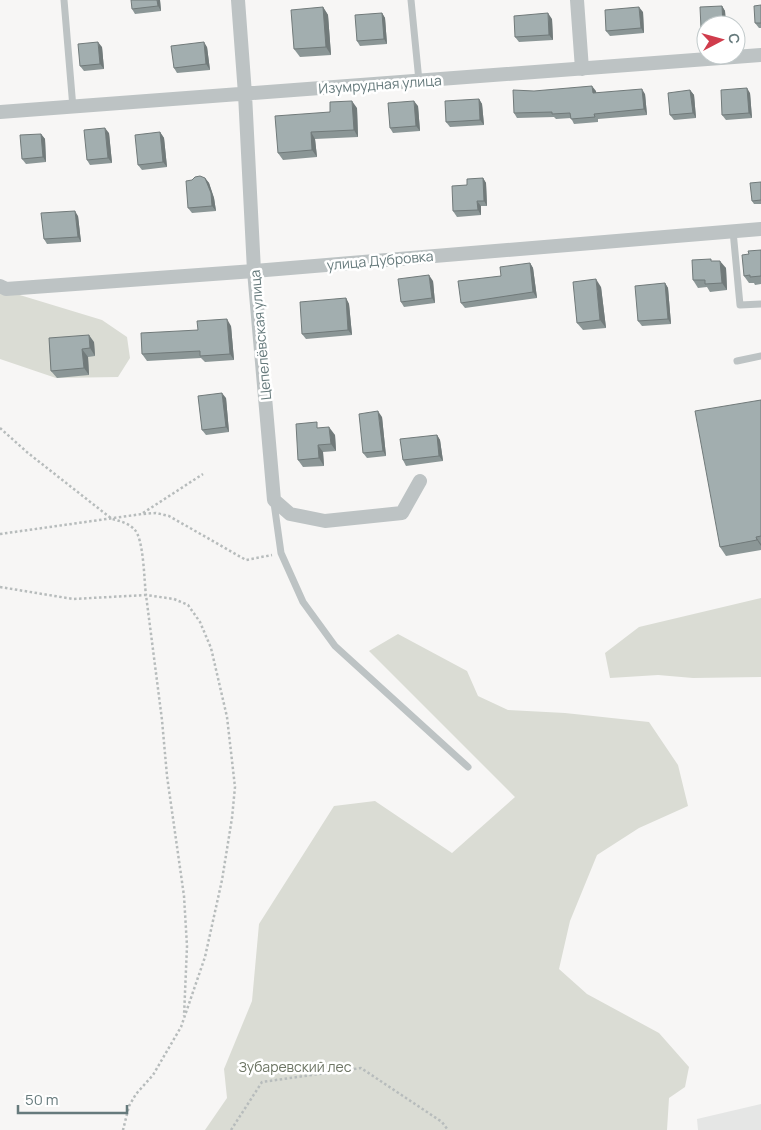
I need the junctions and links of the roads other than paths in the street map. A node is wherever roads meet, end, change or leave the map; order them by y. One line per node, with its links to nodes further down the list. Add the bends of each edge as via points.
1 (64, 0): 9 (lane)
2 (238, 0): 8 (street, Цепелёвская улица)
3 (411, 0): 7 (lane)
4 (577, 0): 6 (street)
5 (761, 55): 6 (street, Изумрудная улица)
6 (582, 69): 7 (street, Изумрудная улица)
7 (419, 81): 8 (street, Изумрудная улица)
8 (245, 94): 9 (street, Изумрудная улица); 13 (street, Цепелёвская улица)
9 (73, 108): 10 (street, Изумрудная улица)
10 (0, 112)
11 (761, 229): 12 (street, улица Дубровка)
12 (733, 231): 13 (street, улица Дубровка); 15 (lane, via 740,305)
13 (254, 271): 14 (street, улица Дубровка, via 6,289); 19 (street, Цепелёвская улица)
14 (0, 286)
15 (761, 304)
16 (761, 356): 17 (lane)
17 (737, 361)
18 (420, 482): 19 (street, via 402,513 325,521 290,514)
19 (274, 500): 20 (lane, via 281,553 303,602 335,646)
20 (468, 767)

